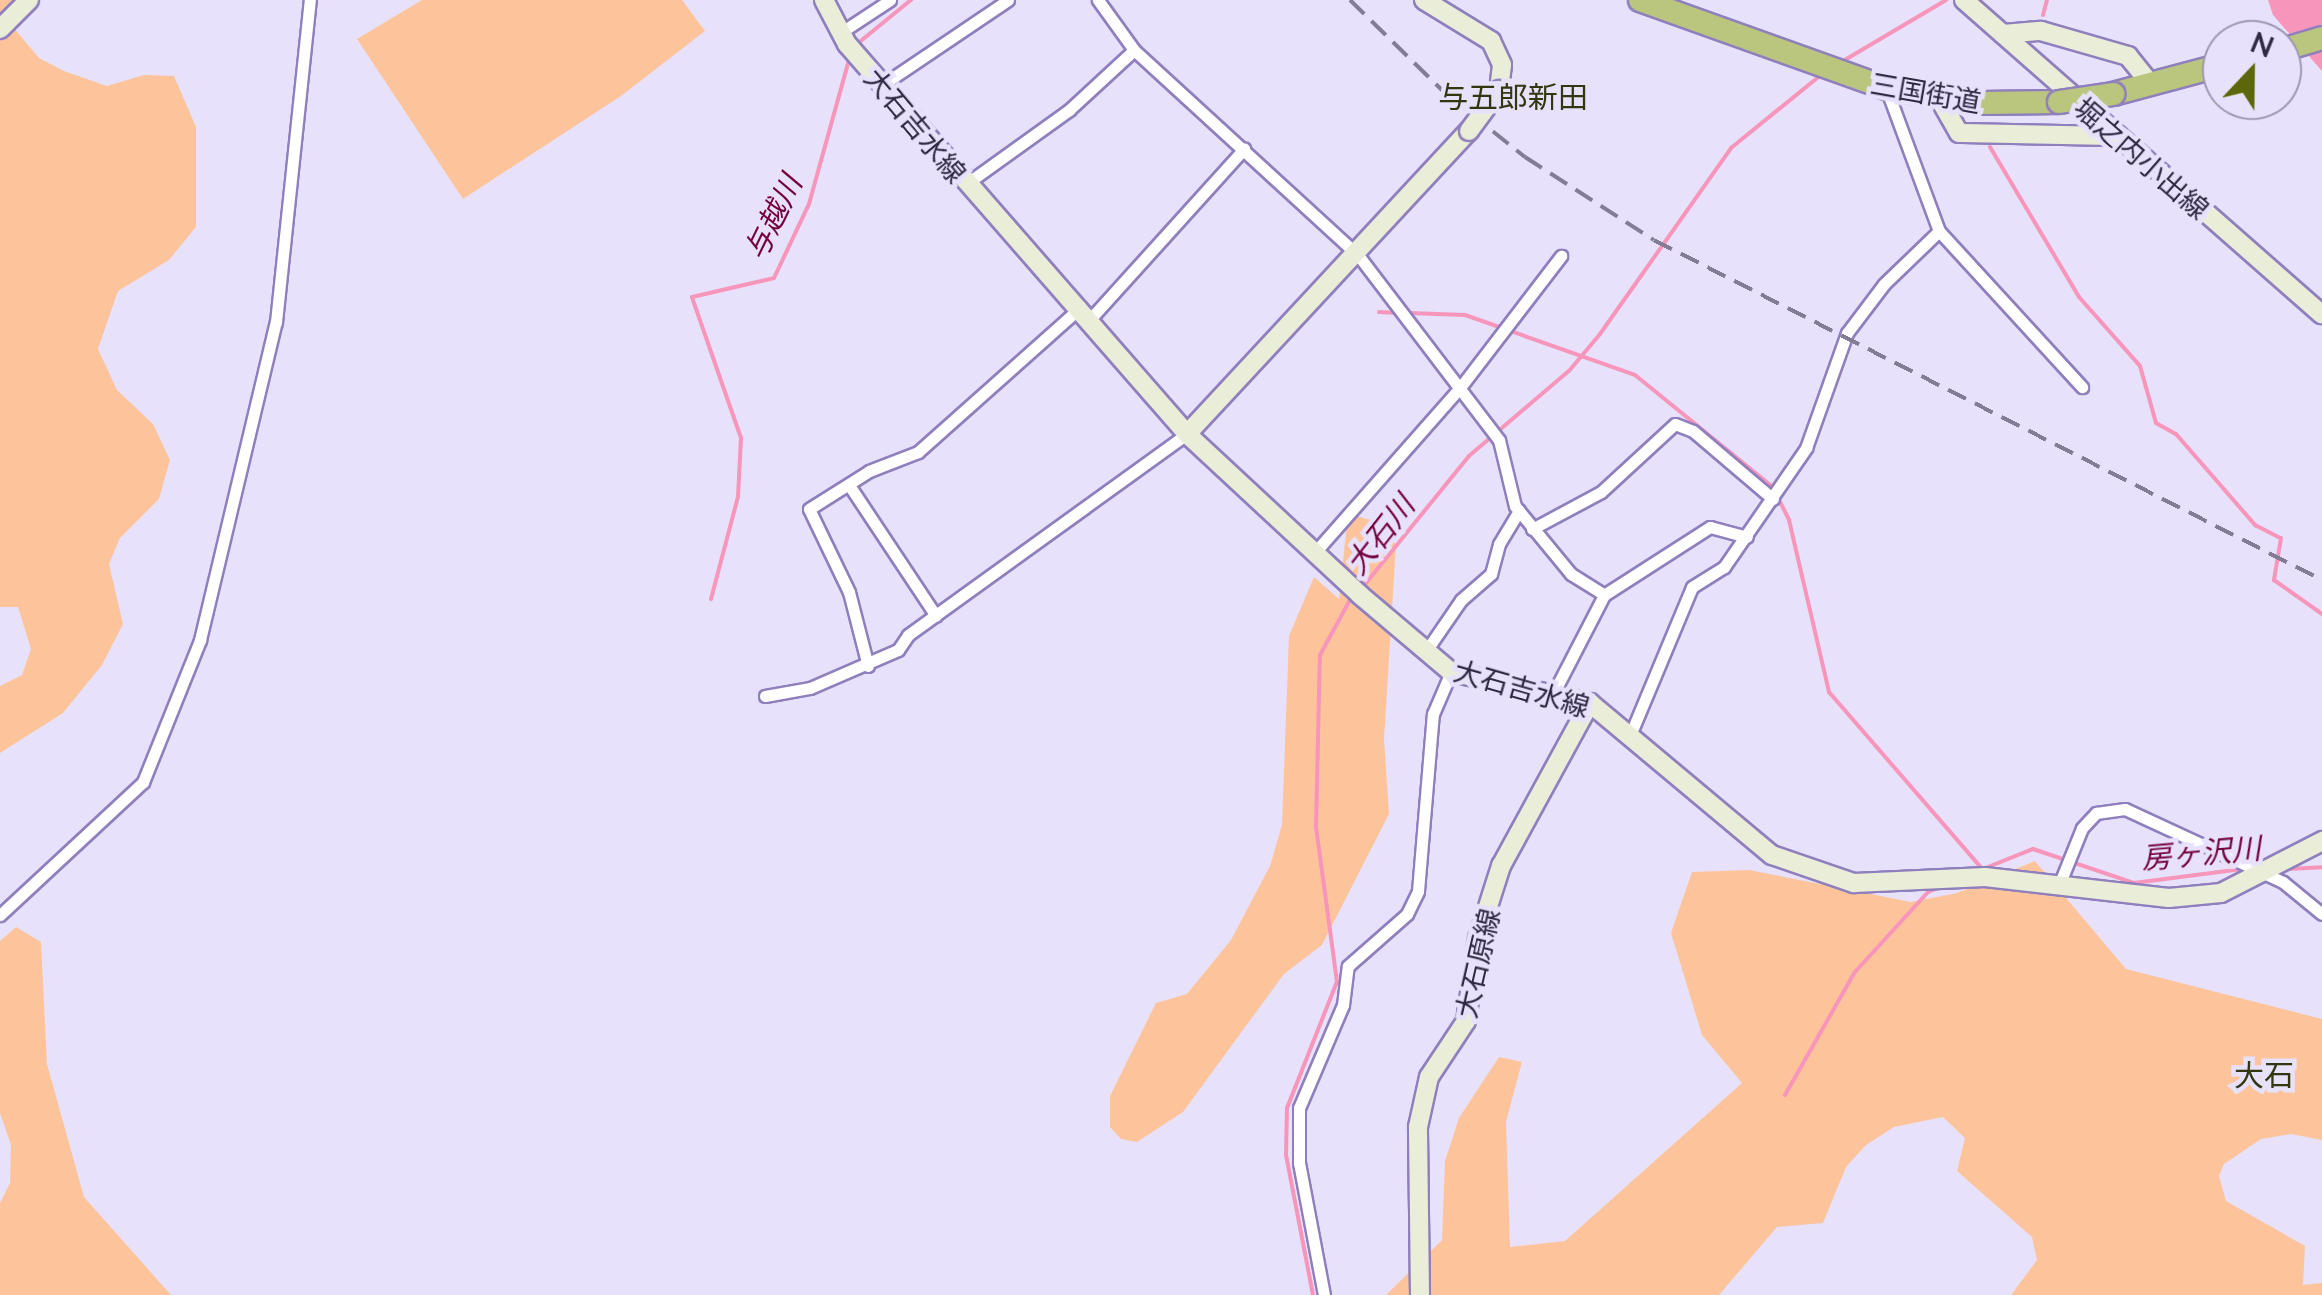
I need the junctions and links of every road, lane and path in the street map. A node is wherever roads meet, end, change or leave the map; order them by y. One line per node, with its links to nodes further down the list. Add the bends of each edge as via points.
1 (29, 0): 10 (main road)
2 (310, 0): 49 (street, via 276,322 200,640 143,782)
3 (824, 0): 11 (main road, 大石吉水線)
4 (890, 0): 11 (street)
5 (1008, 0): 16 (street)
6 (1098, 0): 13 (street)
7 (1424, 0): 23 (main road, bridge, via 1491,41 1502,64 1498,90 1469,132)
8 (1640, 0): 17 (highway, 三国街道)
9 (1964, 0): 12 (main road, 堀之内小出線)
10 (0, 30)
11 (840, 33): 16 (main road, 大石吉水線)
12 (2003, 34): 15 (main road, via 2041,32 2128,56); 19 (main road, 堀之内小出線)
13 (1134, 50): 20 (street); 21 (street, via 1069,110)
14 (2202, 70): 15 (highway, 三国街道)
15 (2149, 82): 18 (highway, 三国街道, bridge, via 2059,102)
16 (882, 84): 21 (main road, 大石吉水線)
17 (1886, 88): 18 (highway, 三国街道); 22 (street)
18 (1939, 98): 19 (main road, via 1959,133)
19 (2110, 132): 26 (main road, 堀之内小出線)
20 (1244, 149): 23 (street); 25 (street)
21 (966, 184): 25 (main road, 大石吉水線)
22 (1939, 231): 28 (street); 31 (street, via 1884,284 1847,333 1806,448)
23 (1358, 255): 27 (street); 29 (main road)
24 (1561, 256): 27 (street)
25 (1087, 312): 29 (main road, 大石吉水線); 30 (street, via 918,452)
26 (2322, 314)
27 (1459, 388): 32 (street, via 1499,440); 35 (street)
28 (2082, 388)
29 (1188, 434): 35 (main road, 大石吉水線); 37 (street)
30 (849, 485): 37 (street); 39 (street, via 810,509 849,592)
31 (1773, 499): 33 (street, via 1693,431 1675,424 1601,492); 34 (street)
32 (1519, 511): 33 (street); 38 (street, via 1491,574 1461,600)
33 (1532, 529): 36 (street, via 1571,574)
34 (1747, 538): 36 (street, via 1710,527); 44 (street, via 1724,567 1692,588)
35 (1316, 551): 38 (main road, 大石吉水線)
36 (1604, 595): 41 (street)
37 (936, 616): 39 (street)
38 (1426, 651): 40 (main road, 大石吉水線)
39 (868, 666): 42 (street)
40 (1451, 672): 41 (main road, 大石吉水線); 50 (street, via 1432,714 1418,892 1407,914 1348,966 1343,1004 1299,1108 1299,1163)
41 (1553, 694): 43 (main road, 大石吉水線)
42 (766, 696)
43 (1590, 703): 44 (main road, 大石吉水線); 51 (main road, 大石原線, via 1501,866 1478,938 1466,1021 1429,1077 1418,1127)
44 (1631, 734): 47 (main road, 大石吉水線, via 1772,855 1814,874 1854,884 1985,877)
45 (2322, 841): 46 (main road, 大石吉水線)
46 (2258, 874): 47 (main road, 大石吉水線, via 2221,892 2169,898); 47 (street, via 2148,818 2105,810 2070,849); 48 (street, via 2307,896)
47 (2059, 886)
48 (2322, 914)
49 (0, 916)
50 (1324, 1295)
51 (1422, 1295)

